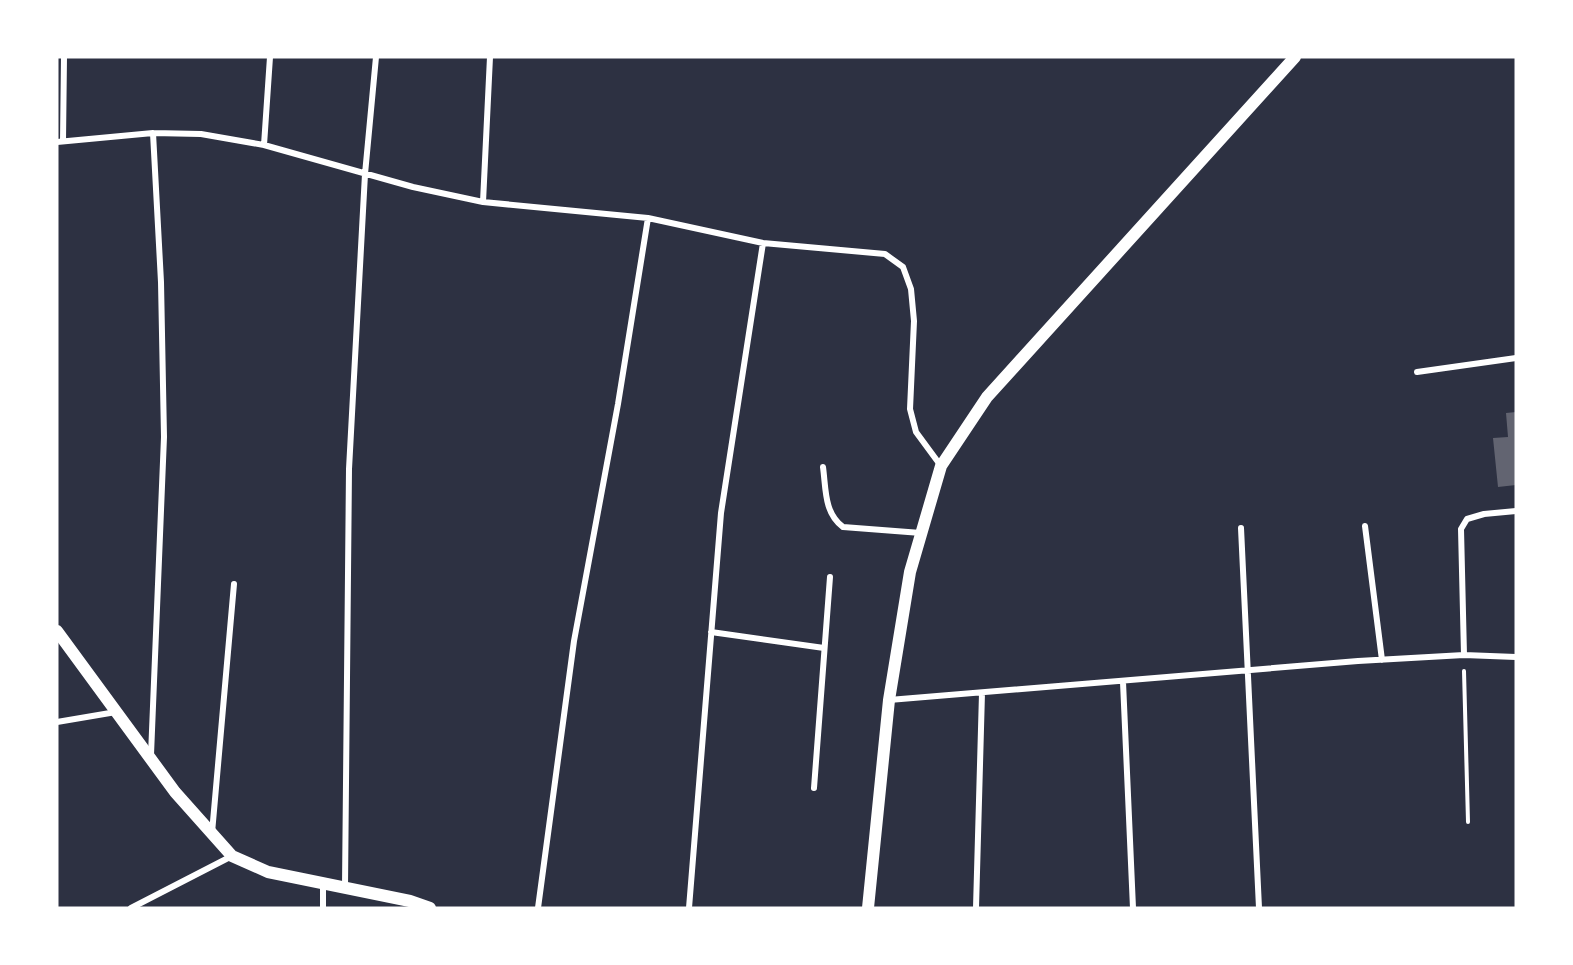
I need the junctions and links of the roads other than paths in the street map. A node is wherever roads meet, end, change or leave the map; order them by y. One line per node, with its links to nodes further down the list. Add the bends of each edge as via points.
1 (64, 57): 7 (street)
2 (270, 57): 8 (street)
3 (376, 57): 9 (street)
4 (490, 57): 10 (street)
5 (1295, 57): 15 (main road, via 987,397)
6 (153, 133): 7 (street); 8 (street, via 201,134); 35 (street, via 164,437)
7 (60, 142)
8 (264, 145): 9 (street)
9 (365, 174): 10 (street); 40 (street, via 349,469)
10 (483, 202): 11 (street)
11 (648, 218): 12 (street); 44 (street, via 574,641)
12 (763, 243): 15 (street, via 885,254 903,267 911,289 914,321 910,409 916,432); 24 (street, via 721,513)
13 (1516, 358): 14 (street)
14 (1417, 372)
15 (941, 466): 20 (main road)
16 (823, 467): 20 (street, via 832,519 843,527)
17 (1516, 511): 26 (street, via 1467,519 1461,529)
18 (1365, 526): 28 (street)
19 (1241, 528): 29 (street)
20 (922, 533): 32 (main road, via 910,572)
21 (830, 577): 25 (street)
22 (234, 584): 37 (street)
23 (57, 632): 33 (main road)
24 (711, 632): 25 (street); 45 (street)
25 (824, 648): 36 (street)
26 (1464, 655): 27 (street); 28 (street)
27 (1516, 657)
28 (1382, 660): 29 (street)
29 (1247, 670): 30 (street); 49 (street)
30 (1123, 682): 31 (street); 48 (street)
31 (982, 693): 32 (street); 47 (street)
32 (889, 700): 46 (main road)
33 (116, 712): 34 (street); 35 (main road)
34 (57, 722)
35 (150, 758): 37 (main road)
36 (814, 788)
37 (212, 834): 38 (main road)
38 (231, 856): 39 (main road, via 268,872); 41 (street)
39 (323, 884): 40 (main road); 42 (street)
40 (345, 888): 43 (main road)
41 (131, 908)
42 (323, 908)
43 (430, 908)
44 (538, 908)
45 (689, 908)
46 (868, 908)
47 (976, 908)
48 (1133, 908)
49 (1259, 908)

